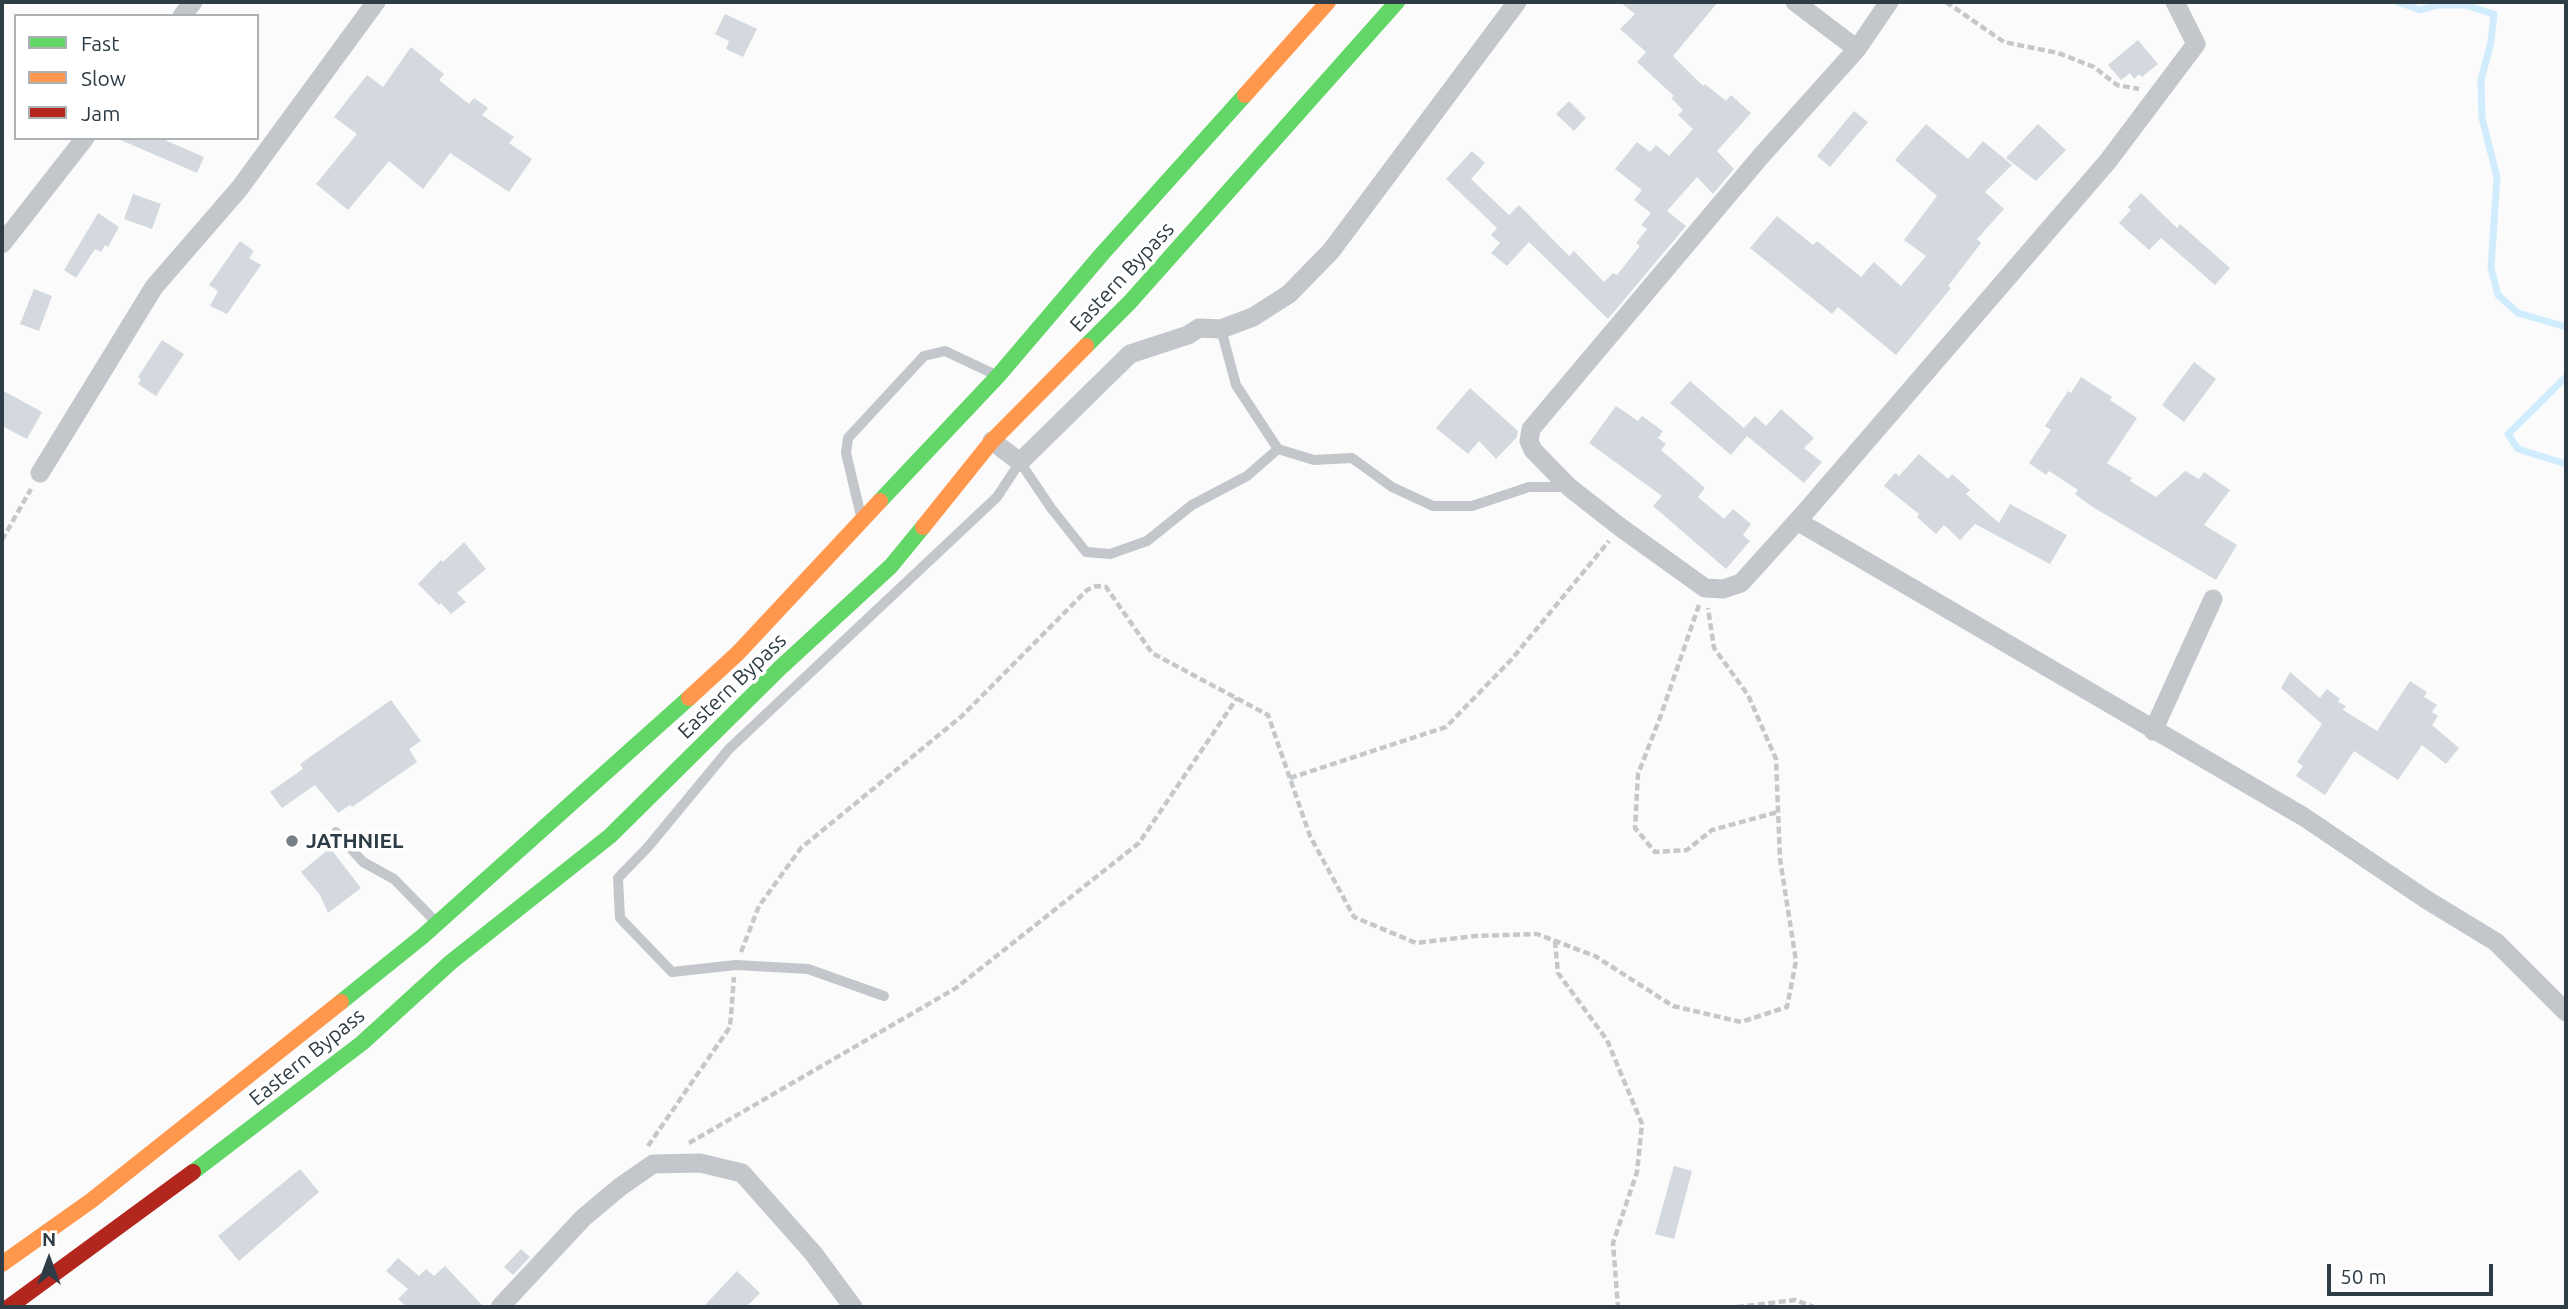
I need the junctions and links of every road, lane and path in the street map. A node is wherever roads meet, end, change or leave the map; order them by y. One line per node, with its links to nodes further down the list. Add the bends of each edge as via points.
1 (376, 2): 18 (street, via 239,189 154,287)
2 (1328, 2): 14 (main road, Eastern Bypass)
3 (1397, 2): 15 (main road, Eastern Bypass, via 1130,302)
4 (1517, 2): 13 (street, via 1331,251 1289,294 1253,317)
5 (1795, 2): 9 (street)
6 (1889, 2): 9 (street)
7 (1946, 2): 10 (path, via 2004,42 2058,53 2094,67 2117,85)
8 (2175, 2): 21 (street, via 2196,44 2108,161)
9 (1857, 49): 19 (street, via 1531,429 1533,450)
10 (2148, 91)
11 (83, 140): 12 (street)
12 (2, 244)
13 (1221, 329): 16 (lane, via 1236,386); 17 (street, via 1199,328 1130,354)
14 (998, 376): 20 (main road, Eastern Bypass); 20 (lane, via 945,351 924,356 848,438 846,453)
15 (992, 441): 17 (street); 39 (main road, Eastern Bypass, via 891,566 610,836 452,962 362,1043)
16 (1278, 449): 17 (lane, via 1247,476 1192,505 1147,541 1110,554 1086,552); 19 (lane, via 1314,460 1352,458 1392,486 1433,506 1472,506 1529,487)
17 (1020, 462): 33 (lane, via 997,497 729,749 618,878 621,918 671,972)
18 (40, 473): 23 (path)
19 (1569, 486): 22 (street)
20 (862, 520): 31 (main road, Eastern Bypass, via 738,653)
21 (1797, 521): 24 (street, via 1741,583); 27 (street)
22 (1620, 527): 24 (street); 28 (path, via 1511,660 1446,727)
23 (2, 540)
24 (1705, 588): 29 (path, via 1714,648 1748,695 1776,759); 29 (path, via 1638,774 1635,828 1655,852 1687,850 1712,830)
25 (2213, 599): 27 (street)
26 (1237, 698): 28 (path, via 1268,715); 33 (path, via 1153,653 1106,587 1087,590 962,716 801,848 759,906); 36 (path, via 1139,843 956,988)
27 (2153, 731): 35 (street, via 2304,817 2497,942)
28 (1290, 778): 32 (path, via 1310,836 1354,917 1416,943 1525,934)
29 (1778, 812): 32 (path, via 1780,859 1796,961 1787,1007 1741,1023 1673,1006 1595,956)
30 (336, 832): 31 (lane, via 363,862 394,879)
31 (437, 923): 38 (main road, Eastern Bypass, via 252,1075)
32 (1555, 941): 42 (path, via 1558,973 1607,1040 1642,1124 1637,1172 1613,1243)
33 (736, 965): 34 (lane, via 808,969); 37 (path, via 730,1027)
34 (884, 996)
35 (2566, 1012)
36 (688, 1144)
37 (644, 1153)
38 (2, 1264)
39 (9, 1307)
40 (500, 1307): 41 (street, via 583,1218 620,1187 653,1164 700,1163 742,1173 813,1253)
41 (853, 1307)
42 (1618, 1307)
43 (1737, 1307): 44 (path, via 1795,1300)
44 (1814, 1307)

